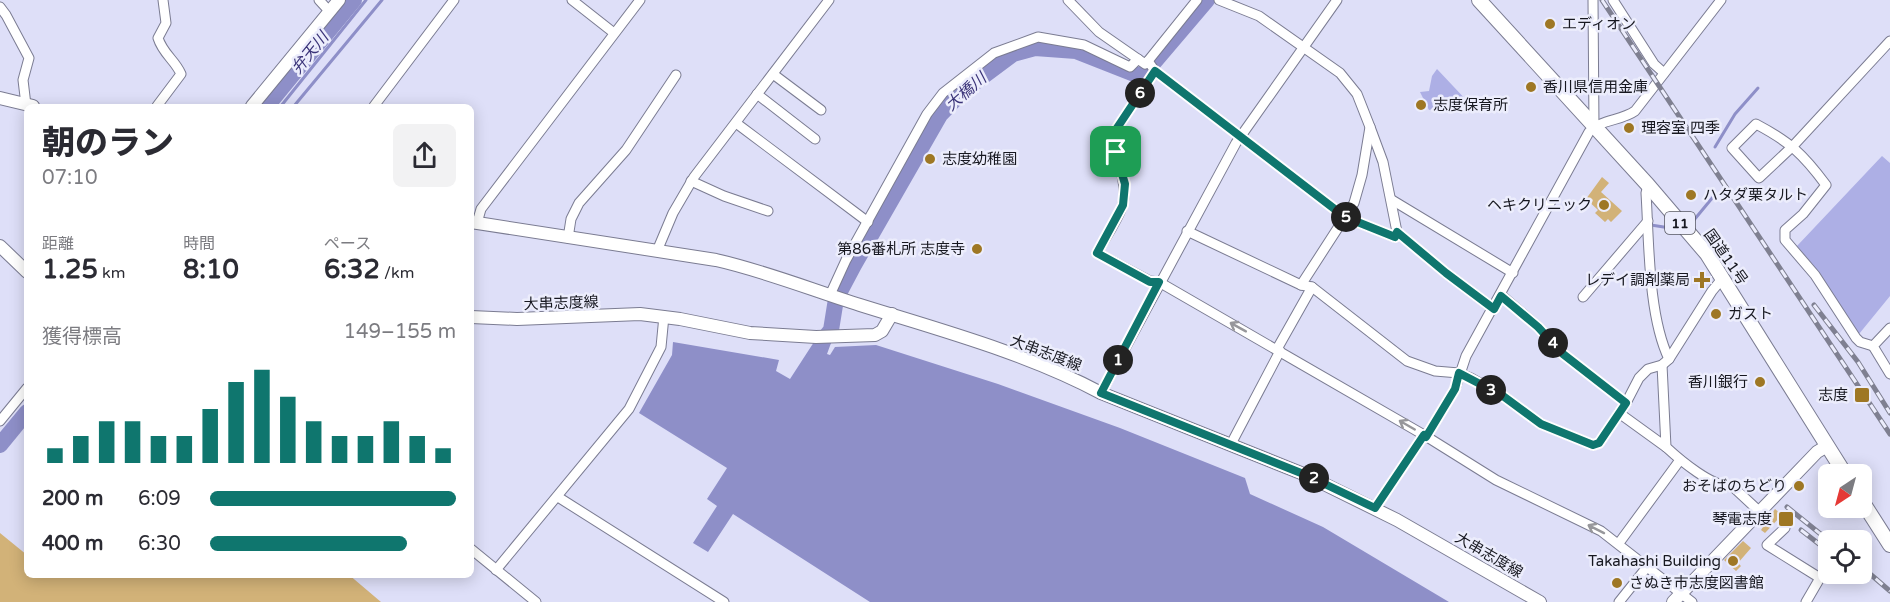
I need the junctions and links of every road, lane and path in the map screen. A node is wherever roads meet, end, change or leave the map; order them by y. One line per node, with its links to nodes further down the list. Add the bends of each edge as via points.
1 (163, 0): 31 (street, via 166,23 158,38 162,51 181,74)
2 (319, 0): 17 (street)
3 (339, 0): 17 (main road)
4 (454, 0): 33 (street)
5 (572, 0): 18 (street)
6 (640, 0): 18 (street)
7 (829, 0): 25 (street)
8 (1068, 0): 21 (street, via 1099,32)
9 (1197, 0): 22 (street)
10 (1219, 0): 20 (street, via 1259,16)
11 (1337, 0): 20 (street)
12 (1479, 0): 37 (highway, 国道11号 / 11)
13 (1593, 0): 37 (street)
14 (1613, 0): 24 (street, via 1654,64)
15 (1721, 0): 24 (street)
16 (0, 8): 30 (street, via 29,58 23,80)
17 (330, 12): 32 (main road)
18 (614, 33): 47 (street)
19 (1890, 41): 40 (street)
20 (1303, 48): 36 (street, via 1340,73 1357,94); 38 (street)
21 (1138, 58): 22 (street, via 1145,64); 48 (street, via 1130,67 1084,45 1038,38 994,53 943,93 932,107)
22 (1148, 61): 23 (street)
23 (1155, 71): 38 (street); 57 (street, via 1111,137 1125,184 1123,205 1097,253 1150,282)
24 (1664, 73): 37 (street, via 1635,111)
25 (773, 74): 27 (street); 34 (street)
26 (676, 75): 51 (street, via 626,150 579,203)
27 (757, 94): 35 (street); 39 (street)
28 (0, 98): 29 (main road)
29 (24, 104)
30 (29, 104)
31 (158, 104)
32 (254, 104)
33 (376, 104)
34 (821, 110)
35 (736, 123): 41 (street); 48 (street)
36 (1370, 127): 43 (street); 45 (street, via 1362,175 1354,203)
37 (1594, 127): 42 (highway, 国道11号 / 11); 55 (street)
38 (1239, 138): 45 (street); 49 (street)
39 (815, 139)
40 (1793, 146): 40 (street, via 1755,124 1732,148 1759,178); 68 (street, via 1826,185 1785,230 1785,240 1815,275 1860,342)
41 (691, 182): 44 (street); 53 (street)
42 (1648, 185): 46 (street); 56 (highway, 国道11号 / 11, via 1707,254)
43 (1392, 200): 50 (street); 55 (street)
44 (768, 211)
45 (1345, 217): 50 (street, via 1395,237); 58 (street)
46 (1648, 221): 62 (street); 70 (street, via 1649,266)
47 (474, 222): 51 (main road, 大串志度線)
48 (868, 222): 61 (street, via 846,260)
49 (1187, 231): 57 (street); 58 (street)
50 (1397, 232): 63 (street)
51 (568, 238): 53 (main road, 大串志度線)
52 (0, 246): 54 (main road)
53 (657, 251): 61 (main road, 大串志度線, via 749,268)
54 (24, 269)
55 (1513, 273): 60 (street)
56 (1722, 279): 70 (street); 80 (highway, 国道11号 / 11)
57 (1159, 282): 69 (street, one-way to 57); 74 (street)
58 (1301, 285): 59 (street)
59 (1312, 287): 69 (street); 71 (street, via 1407,361 1435,371)
60 (1501, 296): 63 (street); 75 (street, via 1563,354)
61 (835, 297): 64 (main road, 大串志度線)
62 (1583, 297)
63 (1494, 309): 71 (street)
64 (892, 314): 65 (main road, 大串志度線, via 875,335 816,337 750,333); 74 (main road, 大串志度線, via 987,346)
65 (664, 316): 66 (main road, 大串志度線, via 517,320); 84 (street, via 661,347 629,409)
66 (474, 317)
67 (1890, 328): 68 (street)
68 (1873, 346): 72 (street)
69 (1278, 350): 78 (street, one-way to 69); 79 (street)
70 (1666, 362): 75 (street, via 1648,369 1639,378); 81 (street)
71 (1459, 373): 76 (street, via 1503,396 1541,424 1593,445 1599,443); 78 (street, via 1455,389)
72 (1890, 374)
73 (24, 392): 77 (street)
74 (1101, 393): 79 (main road, 大串志度線)
75 (1626, 403): 76 (street)
76 (1619, 413): 81 (street)
77 (0, 421)
78 (1425, 436): 85 (street); 89 (street, one-way to 78, via 1496,480)
79 (1231, 444): 85 (main road, 大串志度線)
80 (1827, 446): 83 (highway, 国道11号 / 11); 86 (main road)
81 (1666, 447): 82 (street)
82 (1680, 460): 86 (street, via 1723,487 1732,486); 89 (street)
83 (1839, 464)
84 (558, 496): 93 (street); 96 (street)
85 (1375, 508): 97 (main road, 大串志度線)
86 (1760, 512): 94 (main road)
87 (1872, 517): 90 (highway)
88 (1785, 528): 100 (street, via 1767,545 1820,578)
89 (1619, 543): 92 (street)
90 (1890, 545)
91 (474, 552): 93 (street)
92 (1647, 567): 94 (street); 98 (street)
93 (496, 570): 95 (street)
94 (1677, 597): 99 (street)
95 (536, 602)
96 (724, 602)
97 (1540, 602)
98 (1619, 602)
99 (1692, 602)
100 (1806, 602)

